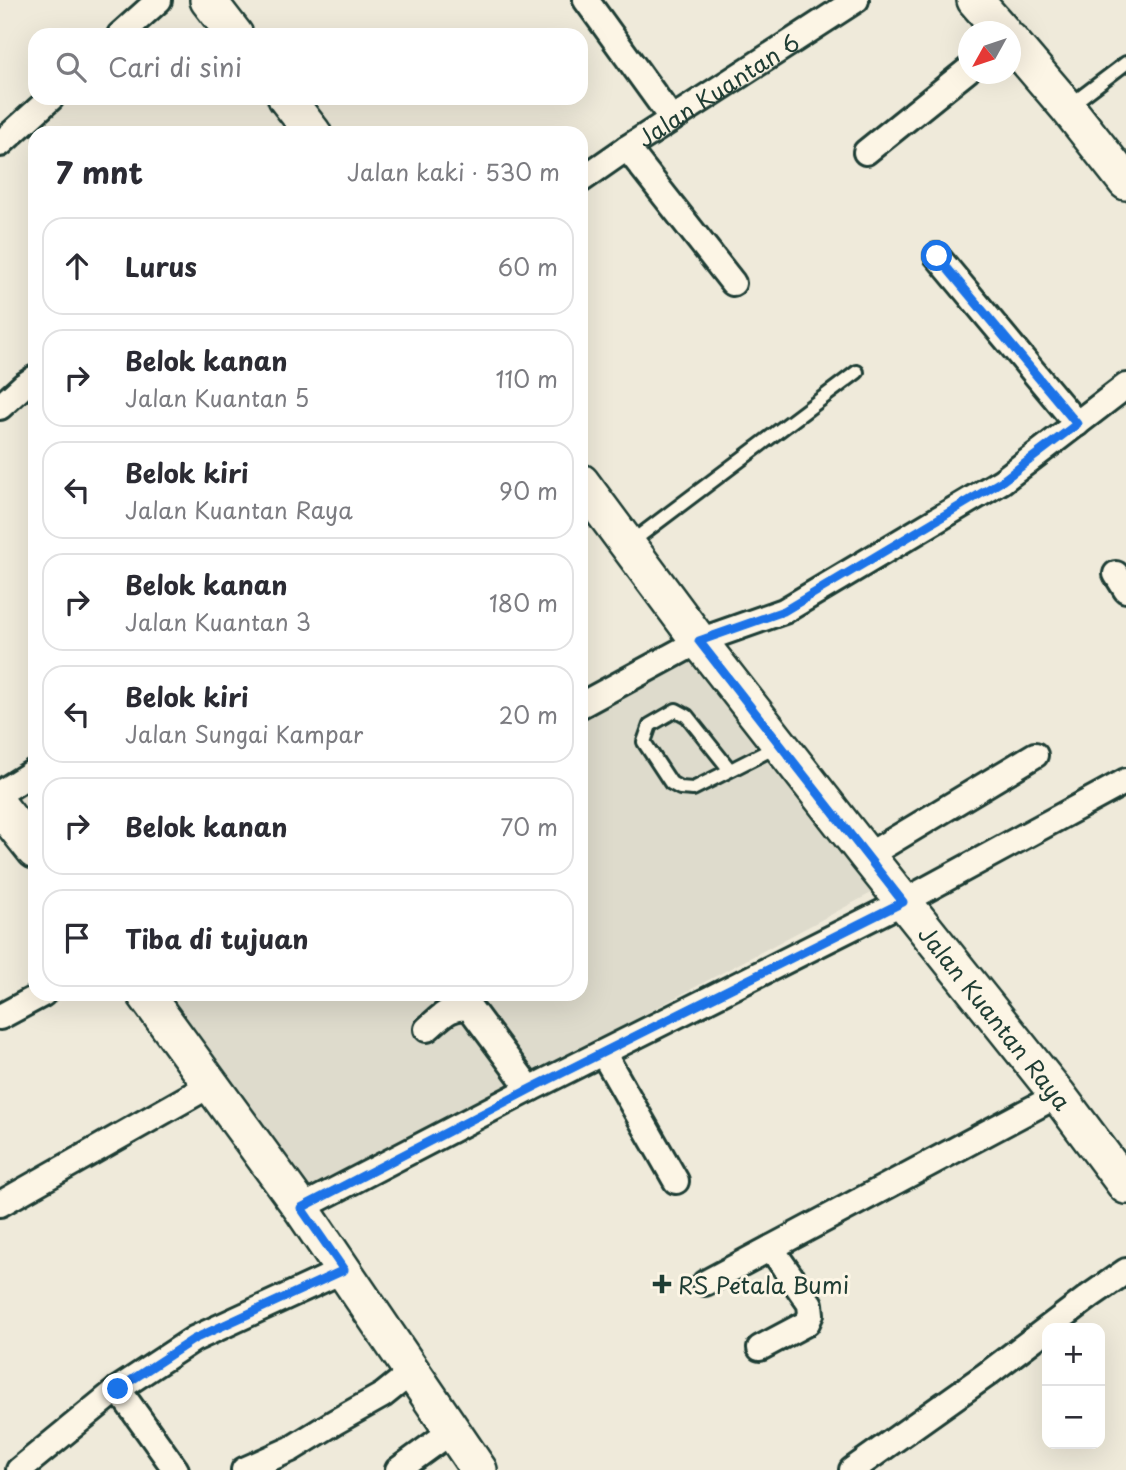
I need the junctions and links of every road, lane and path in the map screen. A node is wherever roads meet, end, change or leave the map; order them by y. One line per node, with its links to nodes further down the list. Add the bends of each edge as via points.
1 (159, 0): 7 (street)
2 (208, 0): 8 (street)
3 (586, 0): 15 (street)
4 (856, 0): 15 (street, Jalan Kuantan 6)
5 (975, 0): 6 (street)
6 (993, 21)
7 (128, 28)
8 (230, 28)
9 (1021, 53): 14 (street)
10 (1126, 63): 14 (lane)
11 (958, 78): 19 (street)
12 (43, 105): 17 (street)
13 (291, 105): 16 (street)
14 (1067, 107): 21 (street)
15 (673, 119): 18 (street, Jalan Kuantan 6)
16 (308, 126)
17 (0, 144)
18 (627, 148): 20 (street, Jalan Kuantan 6); 23 (street)
19 (866, 152)
20 (588, 175)
21 (1126, 182)
22 (937, 256): 28 (street)
23 (733, 283)
24 (857, 372): 30 (lane)
25 (28, 383): 27 (street)
26 (1126, 386): 28 (street)
27 (0, 407)
28 (1077, 424): 31 (street, via 1002,481 784,611)
29 (588, 492): 30 (street, Jalan Kuantan Raya)
30 (627, 545): 31 (street, Jalan Kuantan Raya)
31 (699, 641): 32 (street); 33 (street, Jalan Kuantan Raya)
32 (588, 701)
33 (780, 745): 35 (lane); 41 (street, Jalan Kuantan Raya)
34 (1035, 755): 41 (street)
35 (730, 770): 35 (lane, via 693,789 671,783 644,742 650,725 677,710 687,716)
36 (28, 775): 38 (street)
37 (1126, 780): 42 (street)
38 (0, 793)
39 (0, 807): 40 (street)
40 (28, 842)
41 (867, 856): 42 (street, Jalan Kuantan Raya)
42 (903, 902): 47 (street); 50 (street, Jalan Kuantan Raya)
43 (30, 1001): 45 (street)
44 (150, 1001): 48 (street)
45 (0, 1017)
46 (427, 1029): 49 (street, via 450,1010 471,1008)
47 (603, 1053): 49 (street); 51 (street)
48 (212, 1084): 53 (street); 54 (street)
49 (530, 1089): 54 (street)
50 (1058, 1095): 52 (street, Jalan Kuantan Raya); 55 (street)
51 (676, 1181)
52 (1126, 1186)
53 (0, 1204)
54 (301, 1208): 56 (street)
55 (771, 1248): 58 (street); 59 (street, via 810,1304 811,1314 807,1323)
56 (344, 1270): 60 (street); 61 (street, via 194,1339)
57 (1126, 1270): 68 (street)
58 (705, 1283)
59 (760, 1348)
60 (413, 1371): 62 (street); 65 (street, via 383,1395 291,1449)
61 (118, 1389): 63 (street); 64 (street)
62 (453, 1430): 66 (street); 67 (street)
63 (19, 1470)
64 (176, 1470)
65 (244, 1470)
66 (398, 1470)
67 (479, 1470)
68 (852, 1470)

